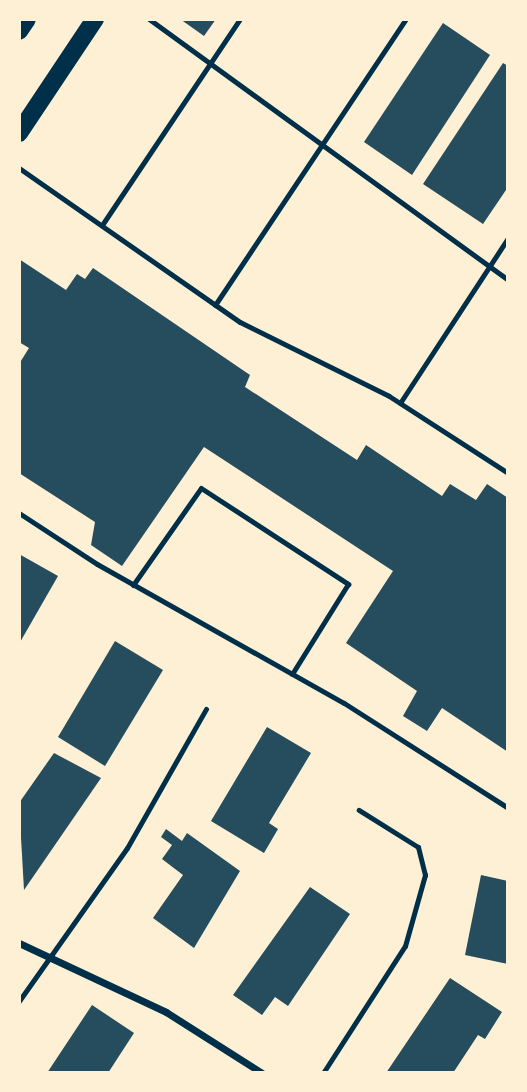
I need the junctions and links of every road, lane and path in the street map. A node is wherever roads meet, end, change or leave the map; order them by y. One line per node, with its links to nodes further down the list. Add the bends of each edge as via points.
1 (26, 19): 6 (main road)
2 (95, 19): 8 (main road)
3 (149, 19): 7 (lane)
4 (240, 19): 7 (lane)
5 (406, 19): 9 (lane)
6 (19, 30)
7 (209, 65): 9 (lane); 11 (lane)
8 (19, 132)
9 (320, 148): 13 (lane); 15 (lane)
10 (19, 168): 11 (lane)
11 (102, 225): 15 (lane)
12 (508, 238): 13 (lane)
13 (489, 267): 14 (lane); 16 (lane)
14 (508, 280)
15 (215, 305): 16 (lane)
16 (400, 403): 17 (lane)
17 (508, 473)
18 (19, 513): 19 (lane)
19 (133, 585): 20 (lane); 20 (lane, via 201,488 348,584)
20 (292, 674): 22 (lane)
21 (206, 709): 25 (lane, via 127,848)
22 (508, 808)
23 (359, 810): 28 (lane, via 418,847 425,875 405,946)
24 (19, 943): 25 (street)
25 (48, 957): 26 (lane); 27 (street, via 166,1012)
26 (19, 1001)
27 (262, 1073)
28 (323, 1073)

